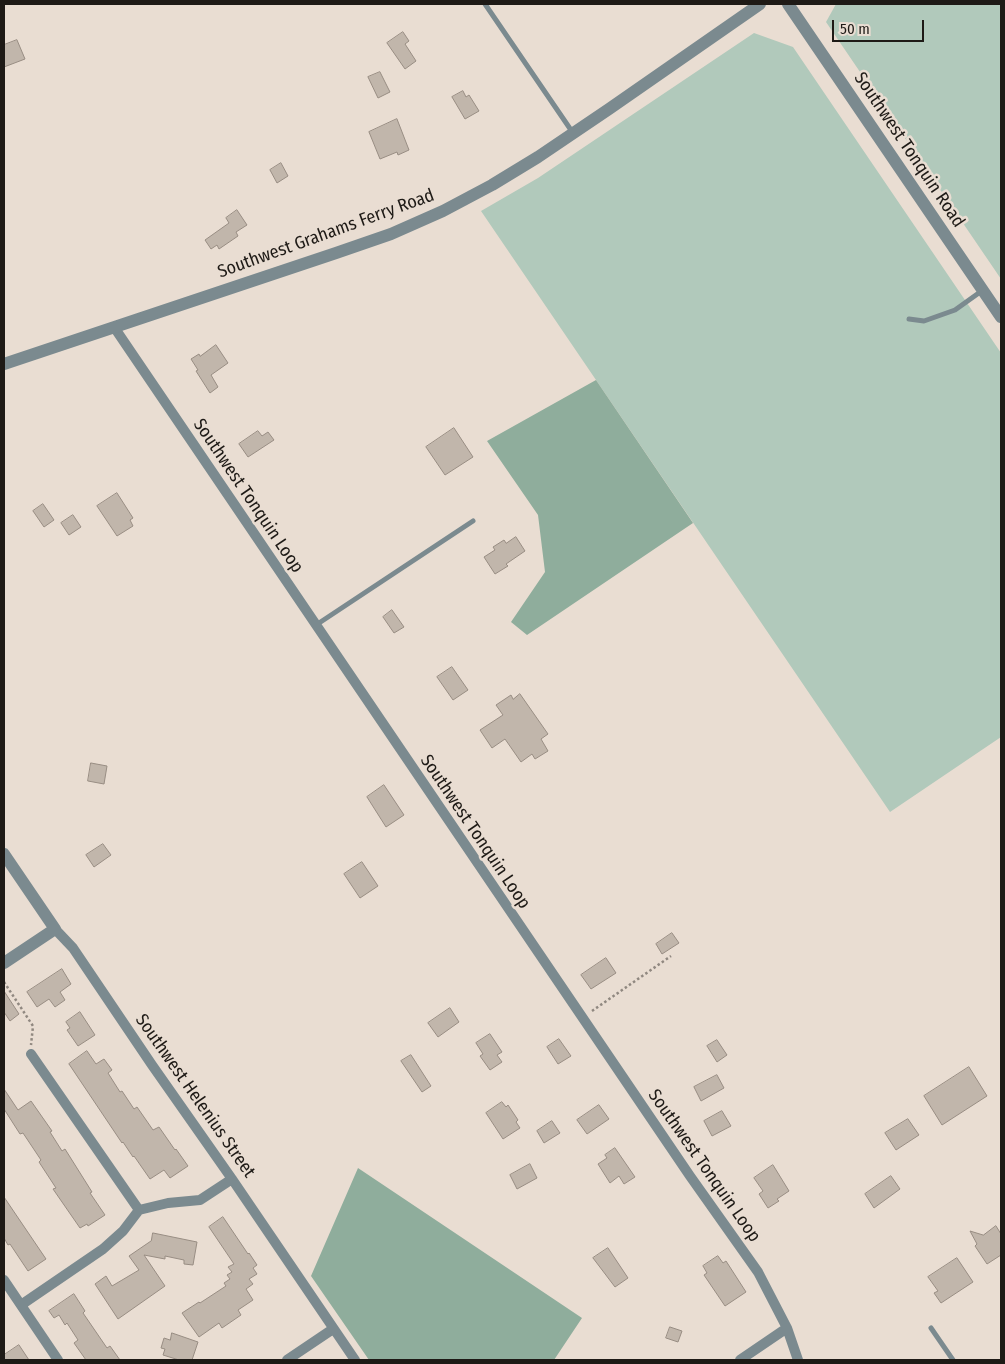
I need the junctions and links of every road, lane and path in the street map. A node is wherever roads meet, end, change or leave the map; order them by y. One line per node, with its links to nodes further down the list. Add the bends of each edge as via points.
1 (485, 4): 4 (lane)
2 (760, 4): 4 (street, Southwest Grahams Ferry Road)
3 (788, 4): 5 (street, Southwest Tonquin Road)
4 (573, 133): 8 (street, Southwest Grahams Ferry Road, via 492,185 391,234)
5 (983, 290): 6 (street, Southwest Tonquin Road); 7 (lane, via 955,310 924,321)
6 (999, 309)
7 (909, 319)
8 (114, 327): 9 (street, Southwest Grahams Ferry Road); 11 (street, Southwest Tonquin Loop)
9 (4, 364)
10 (473, 521): 11 (lane)
11 (316, 625): 17 (street, Southwest Tonquin Loop)
12 (4, 854): 13 (street, Southwest Helenius Street)
13 (55, 928): 15 (street); 19 (street, Southwest Helenius Street, via 73,948)
14 (671, 956): 17 (path)
15 (4, 963)
16 (4, 982): 18 (path, via 33,1026)
17 (582, 1018): 23 (street, Southwest Tonquin Loop, via 758,1272)
18 (30, 1054): 20 (street)
19 (232, 1179): 20 (street, via 200,1200); 25 (street, Southwest Helenius Street)
20 (139, 1210): 22 (street, via 103,1249)
21 (4, 1280): 22 (street)
22 (21, 1305): 26 (street)
23 (787, 1328): 29 (street); 30 (street, Southwest Tonquin Loop)
24 (931, 1328): 31 (lane)
25 (333, 1329): 27 (street); 28 (street, Southwest Helenius Street)
26 (58, 1360)
27 (287, 1360)
28 (355, 1360)
29 (740, 1360)
30 (798, 1360)
31 (953, 1360)

